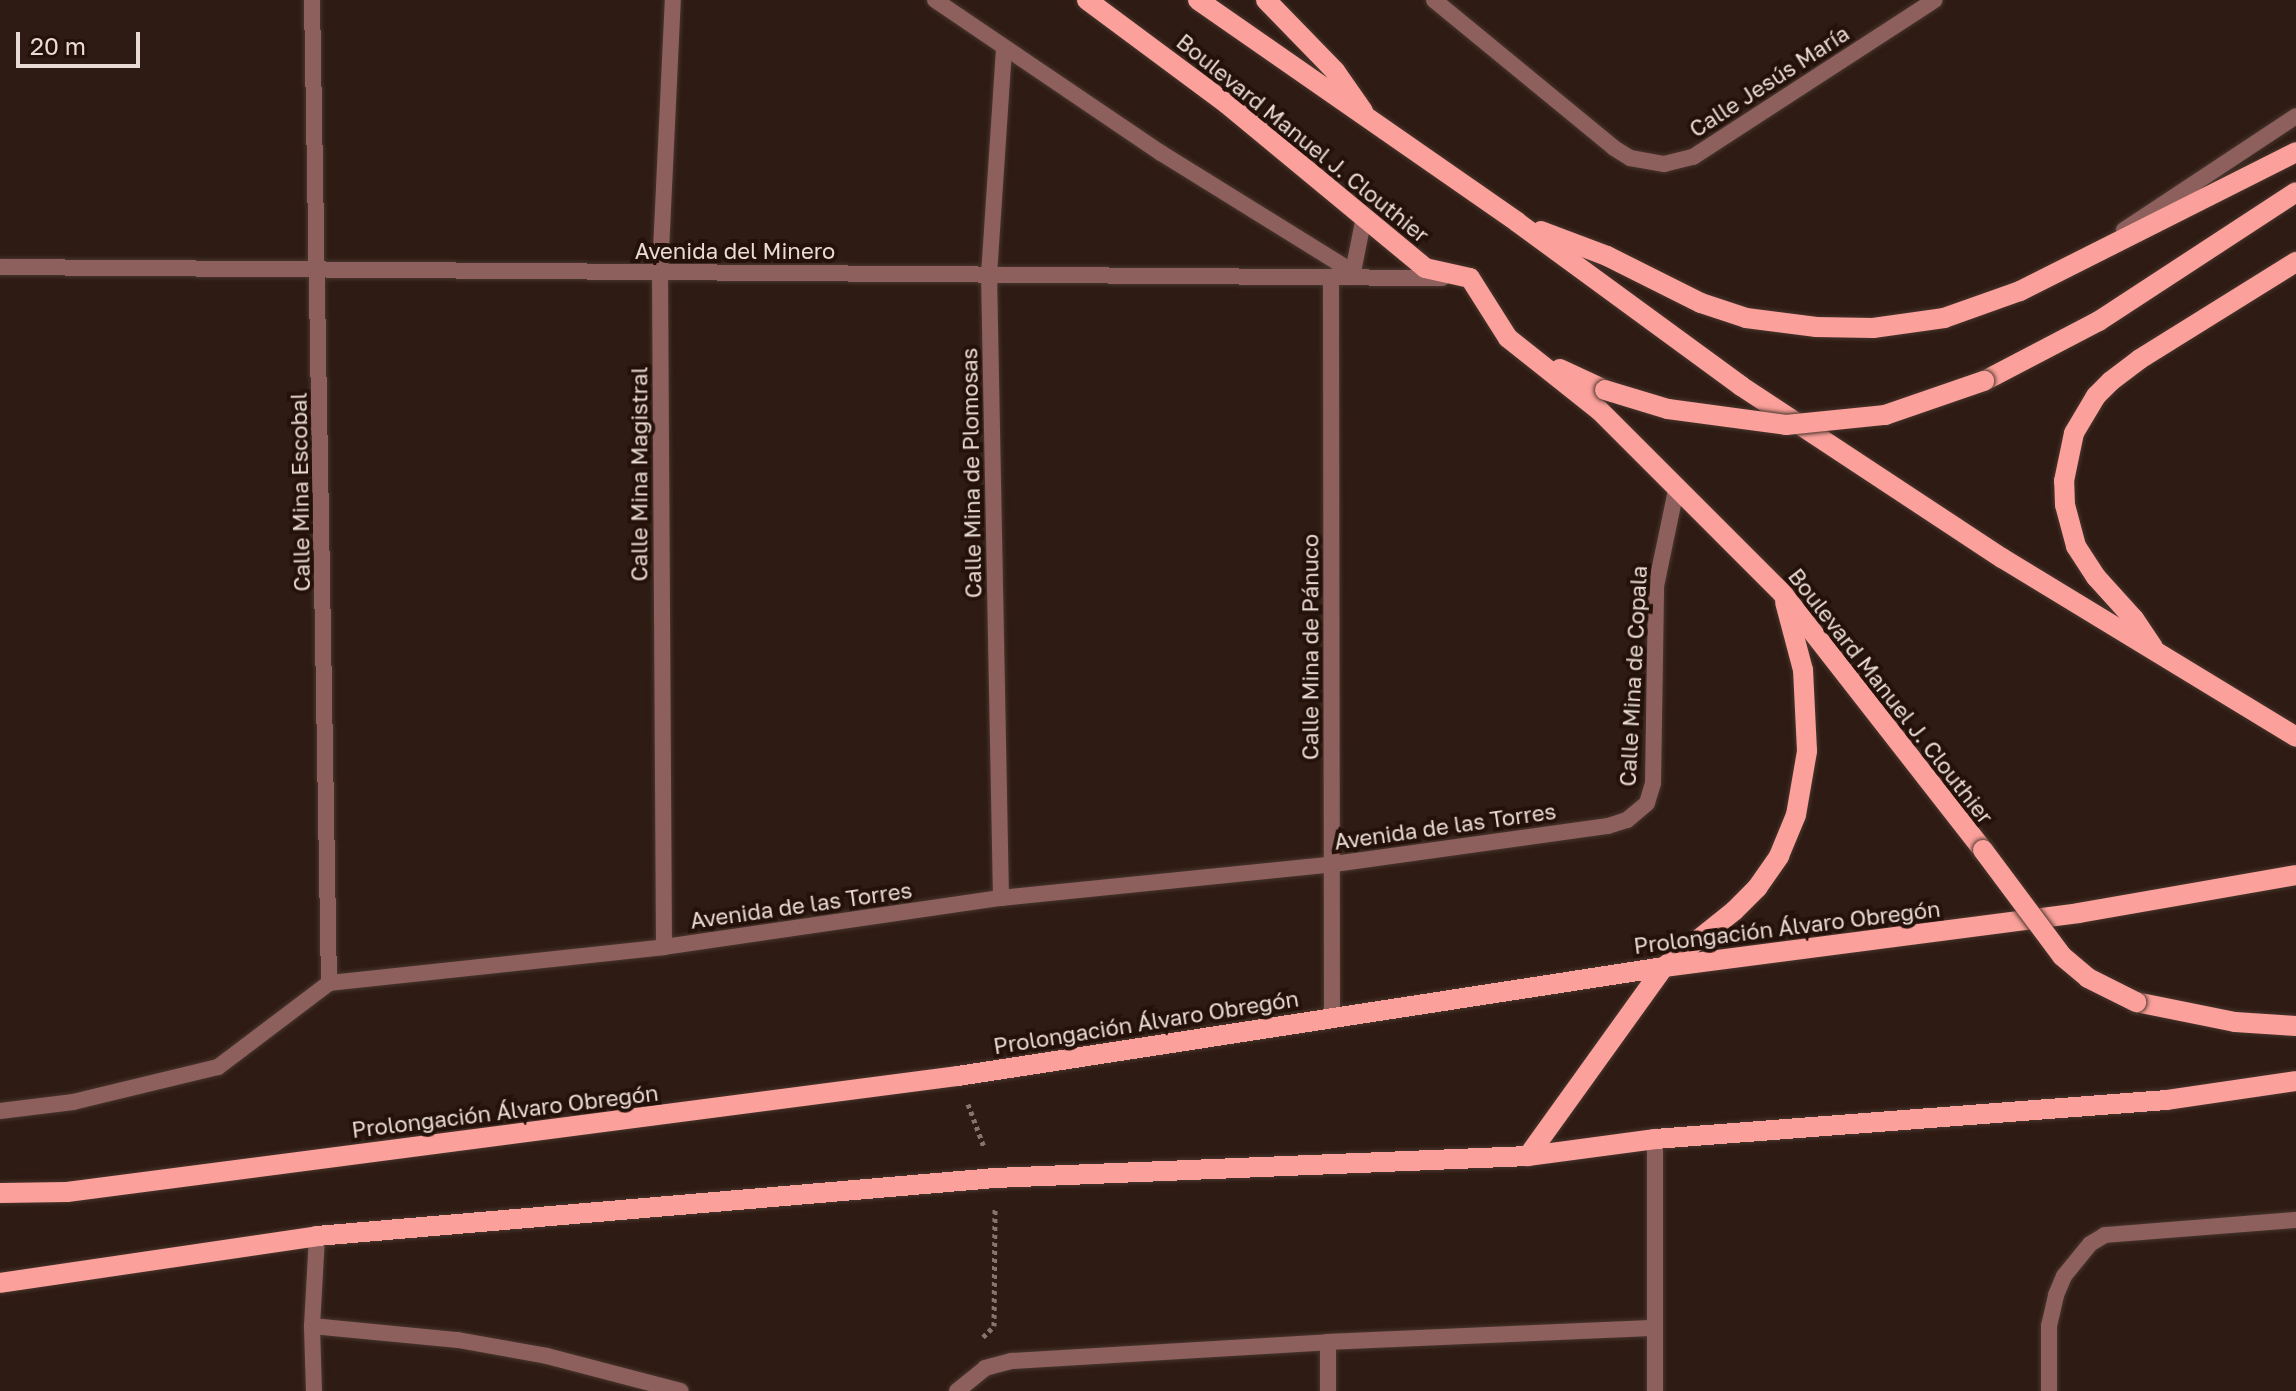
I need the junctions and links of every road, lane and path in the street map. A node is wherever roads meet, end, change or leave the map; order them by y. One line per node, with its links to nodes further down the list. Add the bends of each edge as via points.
1 (312, 0): 19 (street, Calle Mina Escobal)
2 (673, 0): 20 (street, Calle Mina Magistral)
3 (1087, 0): 14 (main road, Boulevard Manuel J. Clouthier, via 1227,104)
4 (1198, 0): 11 (main road, Boulevard Manuel J. Clouthier)
5 (1266, 0): 11 (main road, via 1335,71)
6 (1434, 0): 7 (street, Calle Jesús María, via 1614,148 1630,158 1664,164 1693,157)
7 (1935, 0)
8 (942, 2): 9 (street)
9 (1004, 48): 21 (street); 22 (street, Calle Mina de Plomosas)
10 (2296, 116): 16 (street, Boulevard Manuel J. Clouthier)
11 (1369, 121): 15 (main road, Boulevard Manuel J. Clouthier)
12 (2296, 152): 16 (main road, Boulevard Manuel J. Clouthier)
13 (2296, 192): 25 (main road, bridge, via 2099,321 1984,381 1885,415 1786,425 1668,409 1605,390)
14 (1364, 217): 21 (street); 24 (main road, Boulevard Manuel J. Clouthier, via 1425,268)
15 (1517, 222): 16 (main road, Boulevard Manuel J. Clouthier, via 1607,256 1701,303 1746,318 1816,327 1873,328 1944,318 2020,291); 28 (main road, Boulevard Manuel J. Clouthier, via 1741,386)
16 (2086, 258)
17 (2296, 262): 28 (main road, Boulevard Manuel J. Clouthier, via 2130,366 2096,396 2074,433 2064,481 2076,546)
18 (0, 267): 19 (street, Avenida del Minero)
19 (319, 269): 20 (street, Avenida del Minero); 36 (street, Calle Mina Escobal)
20 (660, 272): 22 (street, Avenida del Minero); 34 (street, Calle Mina Magistral)
21 (1353, 272): 23 (street)
22 (989, 275): 23 (street, Avenida del Minero); 33 (street, Calle Mina de Plomosas)
23 (1331, 277): 24 (street, Avenida del Minero); 31 (street, Calle Mina de Pánuco)
24 (1470, 278): 25 (main road, Boulevard Manuel J. Clouthier, via 1508,338)
25 (1531, 355): 26 (main road, Boulevard Manuel J. Clouthier, via 1599,410)
26 (1676, 490): 27 (main road, Boulevard Manuel J. Clouthier); 30 (street, Calle Mina de Copala, via 1656,586 1653,783 1647,803)
27 (1783, 594): 35 (main road, via 1803,670 1807,714 1796,815 1779,856 1757,888); 38 (main road, Boulevard Manuel J. Clouthier, bridge, via 2062,956 2088,978 2136,1002 2235,1022)
28 (2157, 653): 29 (main road, Boulevard Manuel J. Clouthier)
29 (2296, 737)
30 (1636, 814): 31 (street, Avenida de las Torres, via 1608,826)
31 (1334, 864): 33 (street, Avenida de las Torres); 37 (street, Calle Mina de Pánuco)
32 (2296, 875): 35 (main road, Prolongación Álvaro Obregón, via 2079,913)
33 (1001, 898): 34 (street, Avenida de las Torres)
34 (664, 947): 36 (street, Avenida de las Torres)
35 (1664, 967): 37 (main road, Prolongación Álvaro Obregón); 43 (main road)
36 (329, 983): 41 (street, via 218,1067 73,1102)
37 (1332, 1017): 39 (main road, Prolongación Álvaro Obregón)
38 (2296, 1026)
39 (958, 1076): 44 (path); 45 (main road, Prolongación Álvaro Obregón, via 67,1192)
40 (2296, 1081): 42 (main road, via 2167,1100)
41 (0, 1111)
42 (1655, 1139): 43 (main road); 50 (street)
43 (1528, 1156): 44 (main road)
44 (995, 1178): 47 (main road); 52 (path, via 994,1326)
45 (0, 1193)
46 (2296, 1220): 58 (street, via 2105,1235 2090,1244 2064,1276 2049,1326)
47 (317, 1236): 48 (main road); 49 (street)
48 (0, 1283)
49 (312, 1326): 53 (street); 54 (street, via 458,1340 547,1356)
50 (1655, 1328): 51 (street); 57 (street)
51 (1328, 1342): 55 (street, via 1012,1361 985,1368); 56 (street)
52 (974, 1347)
53 (314, 1391)
54 (680, 1391)
55 (957, 1391)
56 (1328, 1391)
57 (1655, 1391)
58 (2049, 1391)

